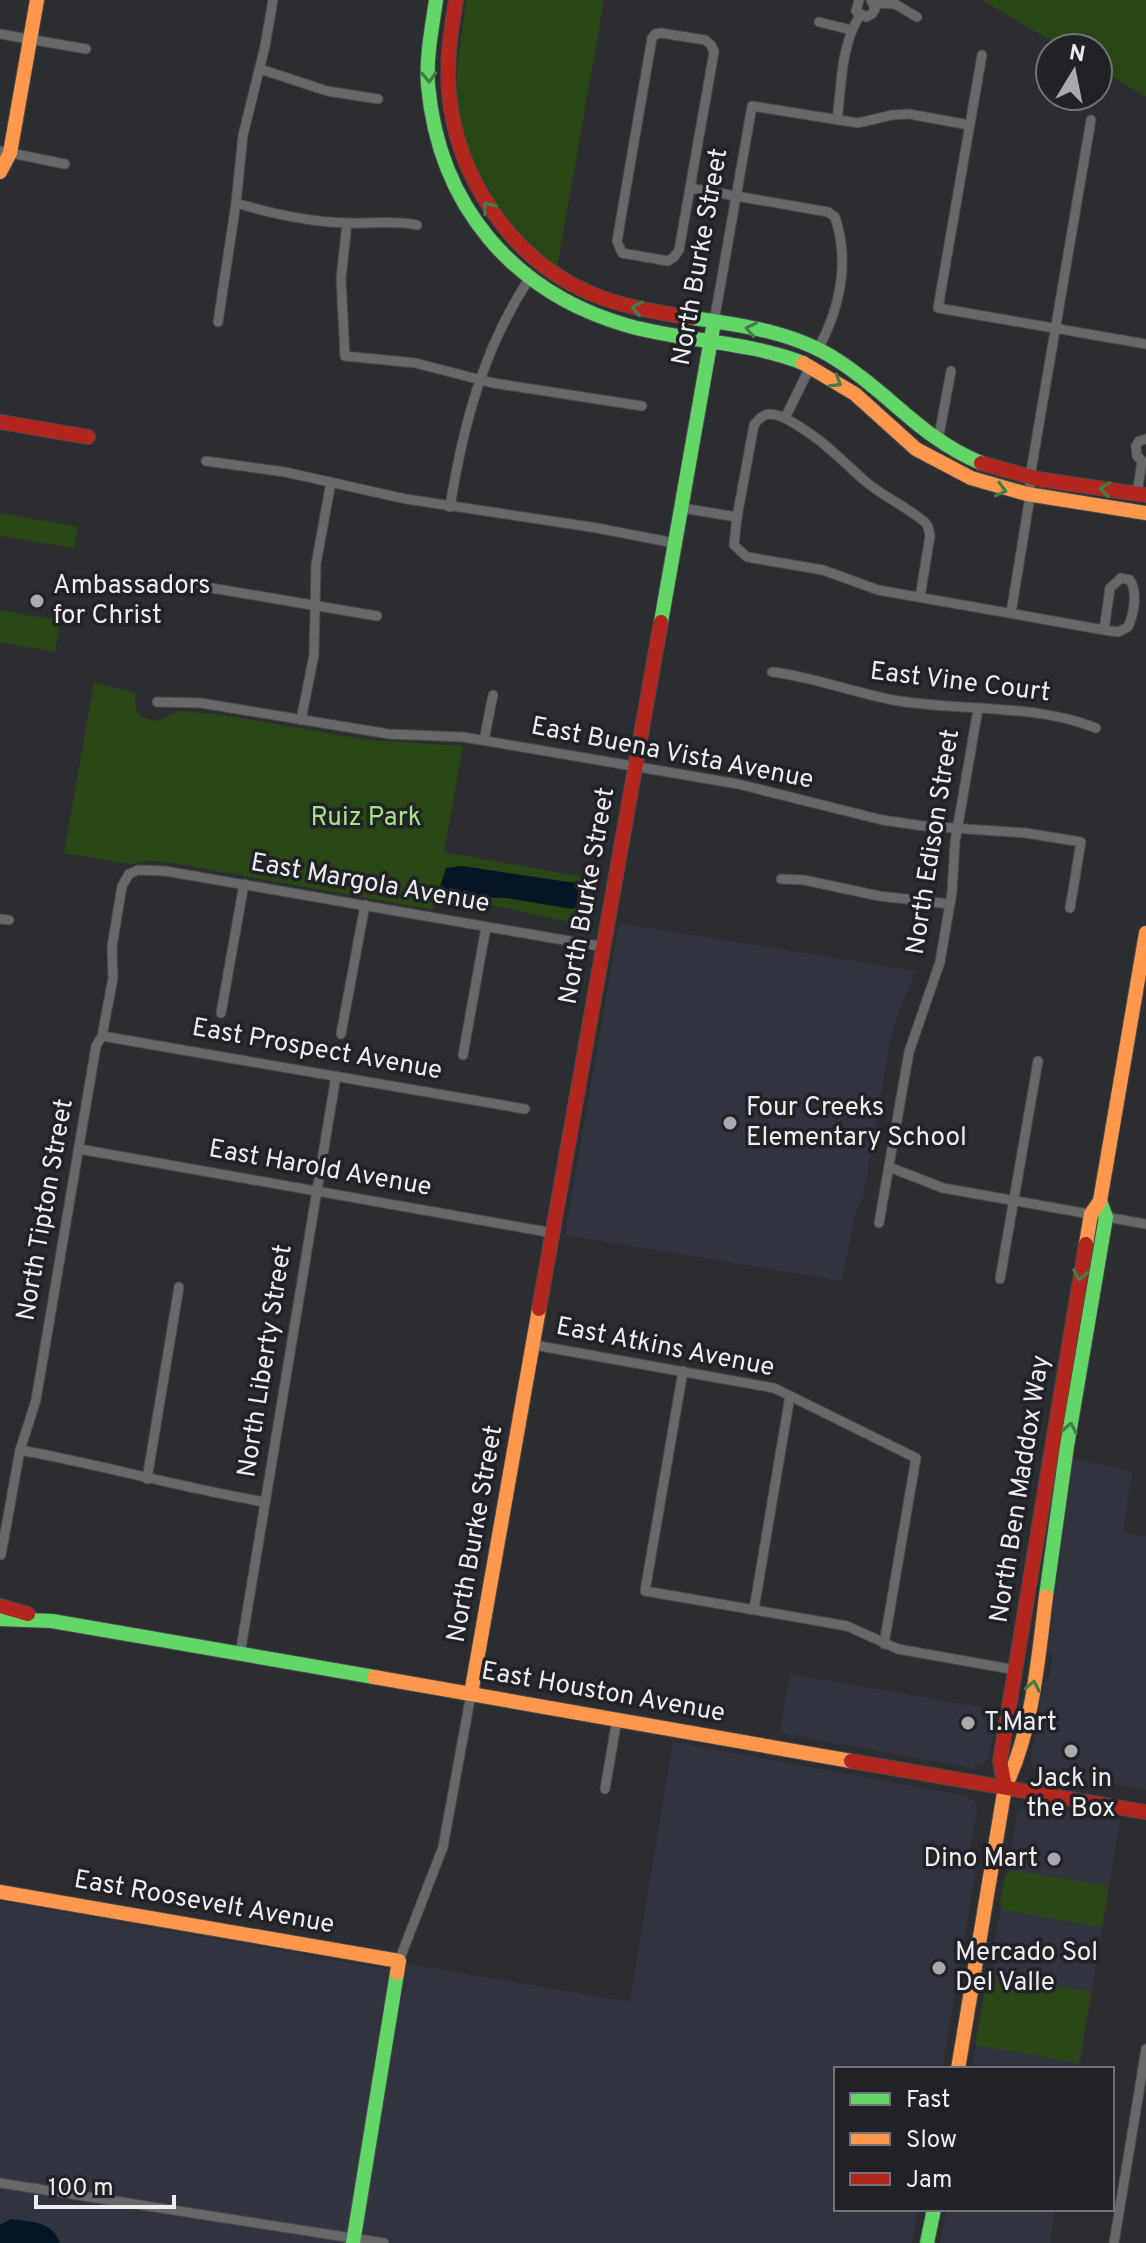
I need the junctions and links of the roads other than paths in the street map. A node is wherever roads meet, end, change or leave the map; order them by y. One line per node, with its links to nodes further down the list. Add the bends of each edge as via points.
1 (37, 0): 12 (main road)
2 (273, 0): 15 (street)
3 (436, 0): 28 (main road, one-way to 28, via 428,82 440,150 466,211 504,259)
4 (456, 0): 30 (main road, one-way to 4, via 594,296 515,241 480,197 455,133 448,57)
5 (859, 0): 7 (street)
6 (872, 1): 7 (street, via 872,14); 8 (street, via 895,4)
7 (860, 15): 10 (street)
8 (917, 17)
9 (819, 22): 10 (street)
10 (851, 30): 17 (street)
11 (0, 34): 12 (street)
12 (30, 39): 13 (street); 20 (main road)
13 (86, 49)
14 (982, 55): 19 (street)
15 (260, 69): 16 (street, via 327,91); 25 (street, via 243,135)
16 (378, 99)
17 (837, 120): 19 (street, via 858,123 909,114); 24 (street, North Burke Street, via 752,106)
18 (1091, 120): 31 (street)
19 (969, 125): 31 (street, via 938,308)
20 (5, 152): 21 (street); 22 (main road)
21 (65, 164)
22 (0, 172)
23 (690, 188): 23 (street, via 674,257 668,261 622,253 617,246 655,34 705,40 714,52); 24 (street)
24 (737, 196): 30 (street, North Burke Street); 34 (street, via 835,217 841,281 829,329)
25 (236, 203): 26 (street); 29 (street)
26 (347, 223): 27 (street); 37 (street, via 341,279 345,356 415,363)
27 (417, 225)
28 (529, 279): 32 (main road, via 581,311 639,329); 37 (street)
29 (218, 322)
30 (714, 322): 32 (main road, North Burke Street); 34 (main road, one-way to 30)
31 (1056, 328): 33 (street); 46 (street)
32 (710, 341): 35 (main road); 51 (main road, North Burke Street)
33 (1146, 344)
34 (818, 349): 43 (main road, via 860,374)
35 (810, 367): 39 (street); 49 (main road, one-way to 49, via 849,390 906,443 935,461 987,486)
36 (951, 371): 43 (street)
37 (479, 380): 38 (street); 50 (street)
38 (642, 406)
39 (785, 418): 53 (street, via 770,413 754,425); 56 (street, via 825,442 864,480 926,524 930,536)
40 (0, 422): 41 (main road)
41 (88, 437)
42 (1146, 439): 44 (street, via 1136,446 1137,456)
43 (938, 441): 46 (main road, via 982,463)
44 (1144, 460): 48 (street)
45 (206, 461): 47 (street)
46 (1030, 477): 48 (main road, one-way to 46); 49 (street)
47 (331, 482): 50 (street); 57 (street, via 316,564)
48 (1141, 494)
49 (1030, 496): 52 (main road); 58 (street)
50 (450, 507): 54 (street)
51 (682, 508): 53 (street); 54 (main road, North Burke Street)
52 (1146, 513)
53 (737, 517): 56 (street, via 734,545 747,557 823,570 878,590)
54 (674, 543): 68 (main road, North Burke Street)
55 (182, 583): 57 (street)
56 (920, 597): 58 (street)
57 (316, 607): 59 (street); 65 (street, via 314,655)
58 (1011, 613): 60 (street)
59 (377, 616)
60 (1104, 630): 60 (street, via 1128,627 1135,588 1130,580 1121,578 1110,588)
61 (772, 672): 64 (street, East Vine Court, via 897,701)
62 (493, 695): 67 (street)
63 (157, 702): 65 (street, East Buena Vista Avenue, via 201,703)
64 (978, 709): 66 (street, East Vine Court); 69 (street, North Edison Street)
65 (301, 720): 67 (street, East Buena Vista Avenue, via 389,734)
66 (1096, 728)
67 (484, 740): 68 (street, East Buena Vista Avenue)
68 (635, 767): 69 (street, East Buena Vista Avenue, via 738,784 882,820); 78 (main road, North Burke Street)
69 (958, 828): 73 (street, North Edison Street); 75 (street, East Buena Vista Avenue, via 1081,842)
70 (129, 874): 72 (street, East Margola Avenue, via 152,869); 81 (street, North Tipton Street, via 114,930 113,978)
71 (781, 879): 73 (street)
72 (244, 884): 74 (street, East Margola Avenue); 79 (street)
73 (950, 904): 87 (street, North Edison Street, via 940,962 909,1052)
74 (365, 905): 76 (street, East Margola Avenue); 80 (street)
75 (1070, 908)
76 (486, 927): 78 (street, East Margola Avenue); 82 (street)
77 (1146, 933): 90 (main road, North Ben Maddox Way)
78 (604, 947): 95 (main road, North Burke Street)
79 (221, 1013)
80 (341, 1034)
81 (102, 1036): 84 (street, East Prospect Avenue); 86 (street, North Tipton Street)
82 (463, 1055)
83 (1038, 1061): 89 (street)
84 (336, 1076): 85 (street, East Prospect Avenue); 88 (street, North Liberty Street)
85 (525, 1109)
86 (79, 1149): 88 (street, East Harold Avenue); 101 (street, North Tipton Street, via 36,1400)
87 (889, 1167): 89 (street, via 943,1188); 93 (street, North Edison Street)
88 (316, 1191): 95 (street, East Harold Avenue); 103 (street, North Liberty Street)
89 (1014, 1200): 91 (street); 96 (street)
90 (1100, 1201): 91 (main road, North Ben Maddox Way); 92 (main road)
91 (1091, 1214): 92 (street); 111 (main road, North Ben Maddox Way, one-way to 111)
92 (1106, 1217): 94 (street); 114 (main road, North Ben Maddox Way, one-way to 92, via 1017,1762 1036,1670)
93 (879, 1223)
94 (1146, 1224)
95 (553, 1233): 98 (main road, North Burke Street)
96 (1000, 1279)
97 (179, 1287): 102 (street)
98 (534, 1345): 99 (street, East Atkins Avenue); 112 (main road, North Burke Street)
99 (683, 1371): 100 (street, East Atkins Avenue, via 757,1384); 106 (street, via 645,1591)
100 (790, 1396): 106 (street); 109 (street, East Atkins Avenue, via 916,1458)
101 (20, 1450): 102 (street); 104 (street, North Tipton Street)
102 (147, 1479): 103 (street)
103 (265, 1502): 110 (street, North Liberty Street)
104 (1, 1555)
105 (0, 1606): 108 (main road, East Houston Avenue)
106 (754, 1609): 109 (street, via 847,1626)
107 (0, 1619): 108 (main road, East Houston Avenue)
108 (52, 1621): 110 (main road, East Houston Avenue)
109 (884, 1644): 111 (street)
110 (240, 1654): 112 (main road, East Houston Avenue)
111 (1016, 1670): 114 (main road, North Ben Maddox Way, via 1000,1761)
112 (471, 1694): 113 (main road, East Houston Avenue); 118 (street, via 443,1847)
113 (617, 1719): 114 (main road, East Houston Avenue); 115 (street)
114 (1005, 1787): 116 (main road, East Houston Avenue); 120 (main road, North Ben Maddox Way)
115 (605, 1789)
116 (1146, 1812)
117 (0, 1892): 118 (main road, East Roosevelt Avenue)
118 (399, 1961): 123 (main road)
119 (1146, 2049): 126 (street)
120 (958, 2067)
121 (0, 2183): 123 (street)
122 (934, 2211): 125 (main road)
123 (353, 2240): 124 (street)
124 (384, 2243)
125 (927, 2243)
126 (1114, 2243)

